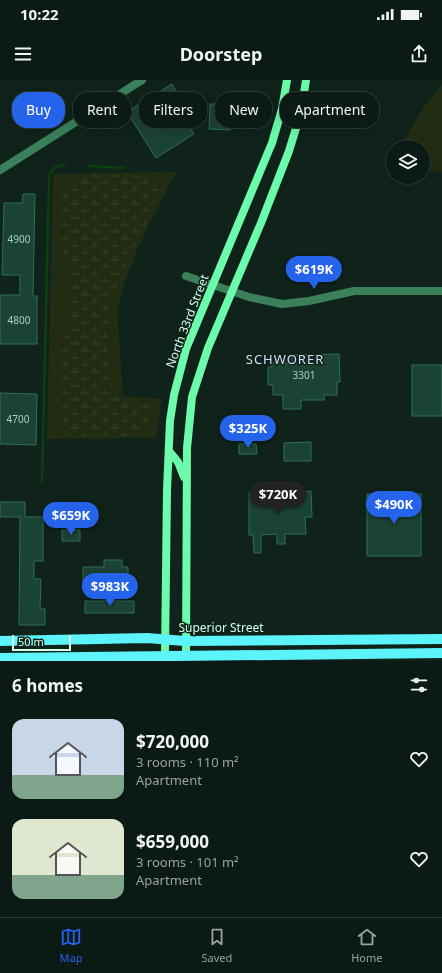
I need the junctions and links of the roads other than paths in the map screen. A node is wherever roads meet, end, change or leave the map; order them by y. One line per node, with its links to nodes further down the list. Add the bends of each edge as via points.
1 (142, 80): 4 (street)
2 (287, 80): 6 (main road, North 33rd Street, via 272,143)
3 (306, 80): 8 (main road, via 301,112 289,151)
4 (0, 170)
5 (186, 276): 6 (street)
6 (213, 286): 8 (street); 9 (main road, North 33rd Street, via 180,369 172,407)
7 (442, 291): 8 (street, via 354,291 291,304 267,302)
8 (232, 293): 10 (main road, via 203,361 192,397 188,430)
9 (169, 451): 10 (main road, via 182,469); 11 (main road, North 33rd Street)
10 (187, 492): 14 (main road)
11 (165, 639): 13 (main road, Superior Street); 14 (main road, Superior Street); 16 (main road, North 33rd Street)
12 (442, 639): 14 (main road, Superior Street)
13 (0, 641)
14 (185, 641): 17 (main road)
15 (442, 653): 17 (main road)
16 (165, 655): 17 (main road); 18 (main road)
17 (186, 655)
18 (0, 658)

